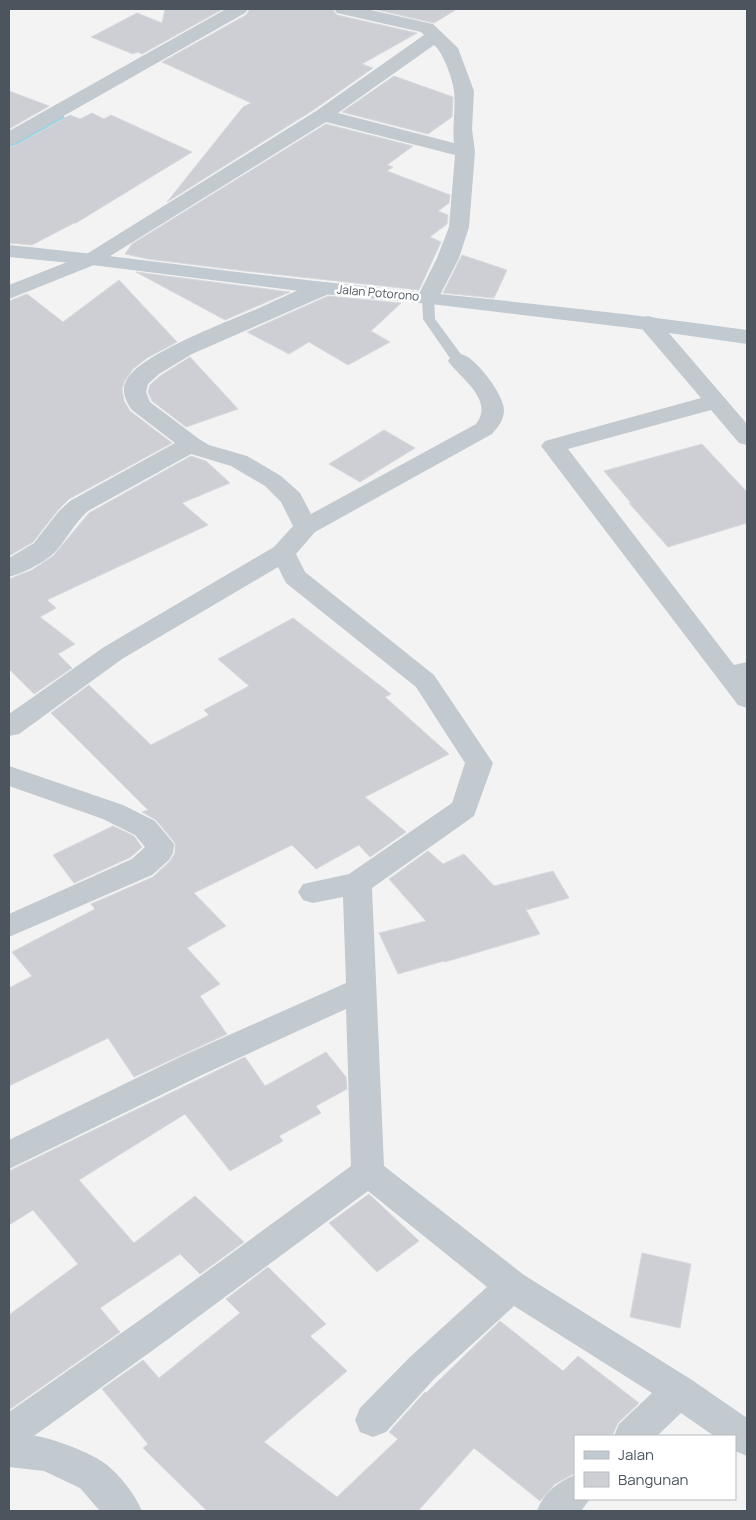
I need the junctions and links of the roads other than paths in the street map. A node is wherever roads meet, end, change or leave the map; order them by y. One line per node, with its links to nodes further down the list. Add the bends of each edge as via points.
1 (239, 9): 5 (street)
2 (343, 9): 3 (street, via 427,28)
3 (436, 35): 4 (street); 6 (street, via 450,48 464,91 462,130)
4 (323, 115): 6 (street); 8 (street)
5 (9, 139)
6 (465, 152): 11 (street, via 459,227)
7 (9, 250): 8 (street, Jalan Potorono)
8 (92, 259): 9 (street, Jalan Potorono); 10 (street)
9 (323, 288): 11 (street, Jalan Potorono); 17 (street, via 184,349 151,369 137,382 140,405)
10 (9, 293)
11 (428, 298): 12 (street, Jalan Potorono); 14 (lane, via 429,319)
12 (648, 323): 13 (street, Jalan Potorono); 15 (street)
13 (747, 338)
14 (459, 362): 18 (street, via 487,392 494,406 492,418 484,429)
15 (716, 401): 16 (street); 21 (street, via 553,446)
16 (747, 438)
17 (191, 444): 18 (street, via 239,461 273,482 291,498); 20 (street, via 79,506 43,549)
18 (306, 527): 19 (street)
19 (282, 553): 23 (street, via 113,653); 25 (street, via 295,577 425,681 479,763 464,809)
20 (9, 569)
21 (738, 673): 22 (street)
22 (747, 699)
23 (9, 727)
24 (9, 776): 27 (street, via 112,812 145,828 160,844 159,853 142,867)
25 (357, 883): 26 (street); 28 (street)
26 (313, 892)
27 (9, 926)
28 (362, 989): 29 (street, via 193,1065); 30 (street)
29 (9, 1155)
30 (368, 1172): 31 (street); 34 (street)
31 (512, 1286): 32 (street); 33 (street, via 422,1368)
32 (679, 1390): 35 (street); 36 (street)
33 (373, 1420)
34 (9, 1433)
35 (633, 1435)
36 (747, 1439)
37 (9, 1450): 39 (street, via 48,1454 93,1476)
38 (574, 1493): 40 (street)
39 (124, 1511)
40 (555, 1511)

